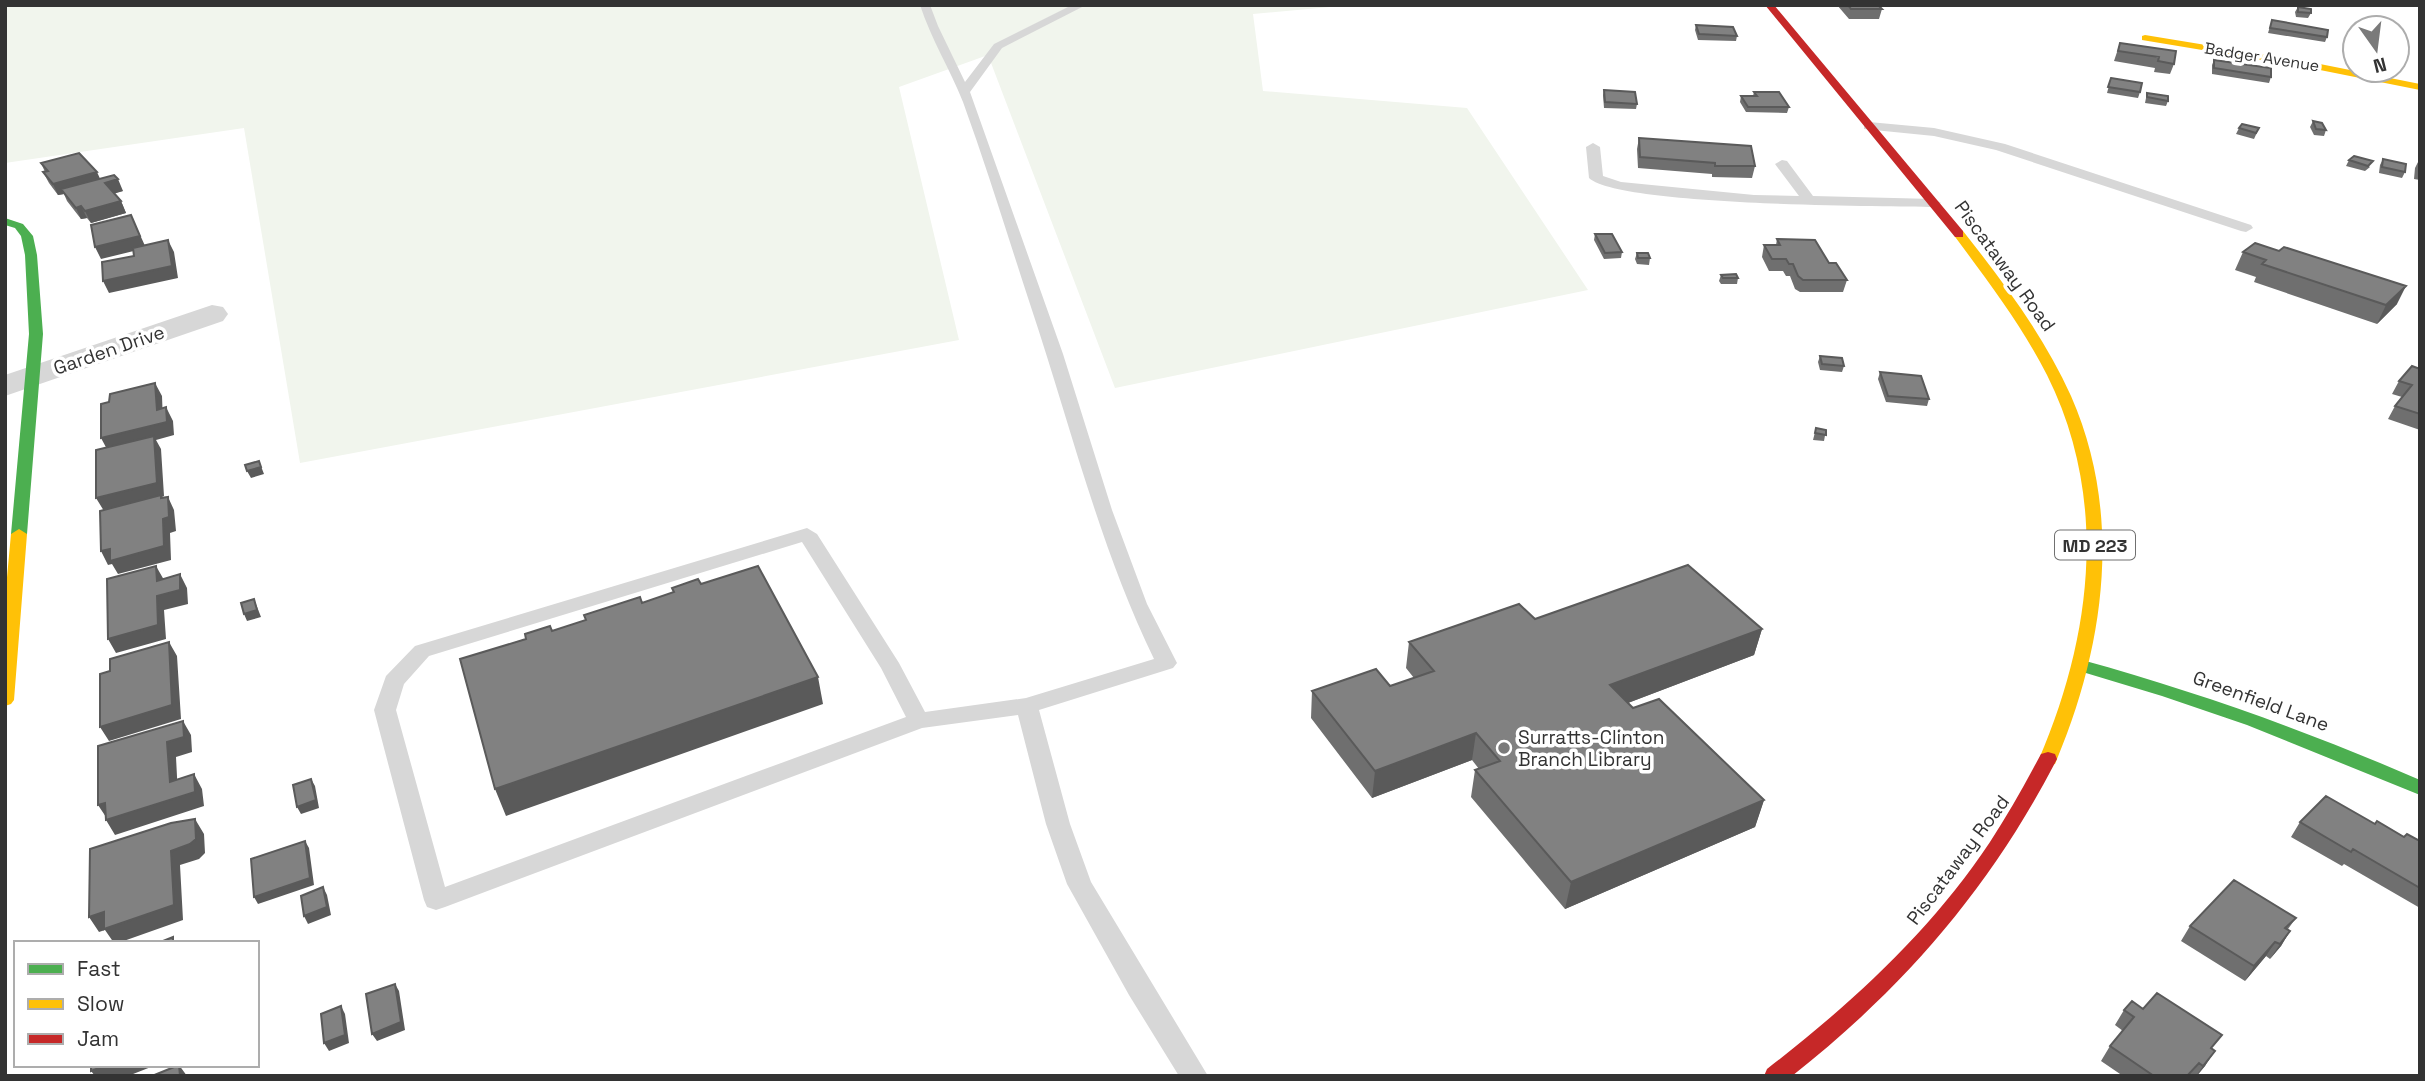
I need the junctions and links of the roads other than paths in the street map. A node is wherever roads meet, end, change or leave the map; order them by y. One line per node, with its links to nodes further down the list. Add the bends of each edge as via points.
1 (925, 5): 6 (lane)
2 (1082, 5): 6 (lane, via 998,46)
3 (1769, 5): 7 (main road, Piscataway Road / MD 223)
4 (2145, 38): 5 (main road, Badger Avenue)
5 (2420, 87)
6 (964, 92): 18 (lane, via 1116,545 1137,604 1166,663)
7 (1869, 126): 11 (main road, Piscataway Road / MD 223); 13 (lane, via 1934,132 2000,147)
8 (1593, 147): 10 (lane, via 1596,178 1619,186)
9 (1782, 164): 10 (lane)
10 (1810, 201): 11 (lane)
11 (1934, 203): 16 (main road, Piscataway Road / MD 223, via 2022,318 2074,423 2095,515 2092,614)
12 (5, 222): 15 (main road, via 19,226 32,255 36,334)
13 (2246, 228)
14 (212, 314): 15 (street, Garden Drive)
15 (18, 381): 17 (main road)
16 (2082, 666): 20 (main road, Greenfield Lane, via 2249,716); 22 (main road, Piscataway Road / MD 223, via 2063,732 2011,832 1951,911 1816,1046)
17 (5, 700)
18 (1027, 706): 19 (lane); 21 (lane, via 1079,884)
19 (919, 722): 19 (lane, via 891,668 807,534 422,651 394,681 385,710 436,900)
20 (2420, 788)
21 (1194, 1076)
22 (1774, 1076)

